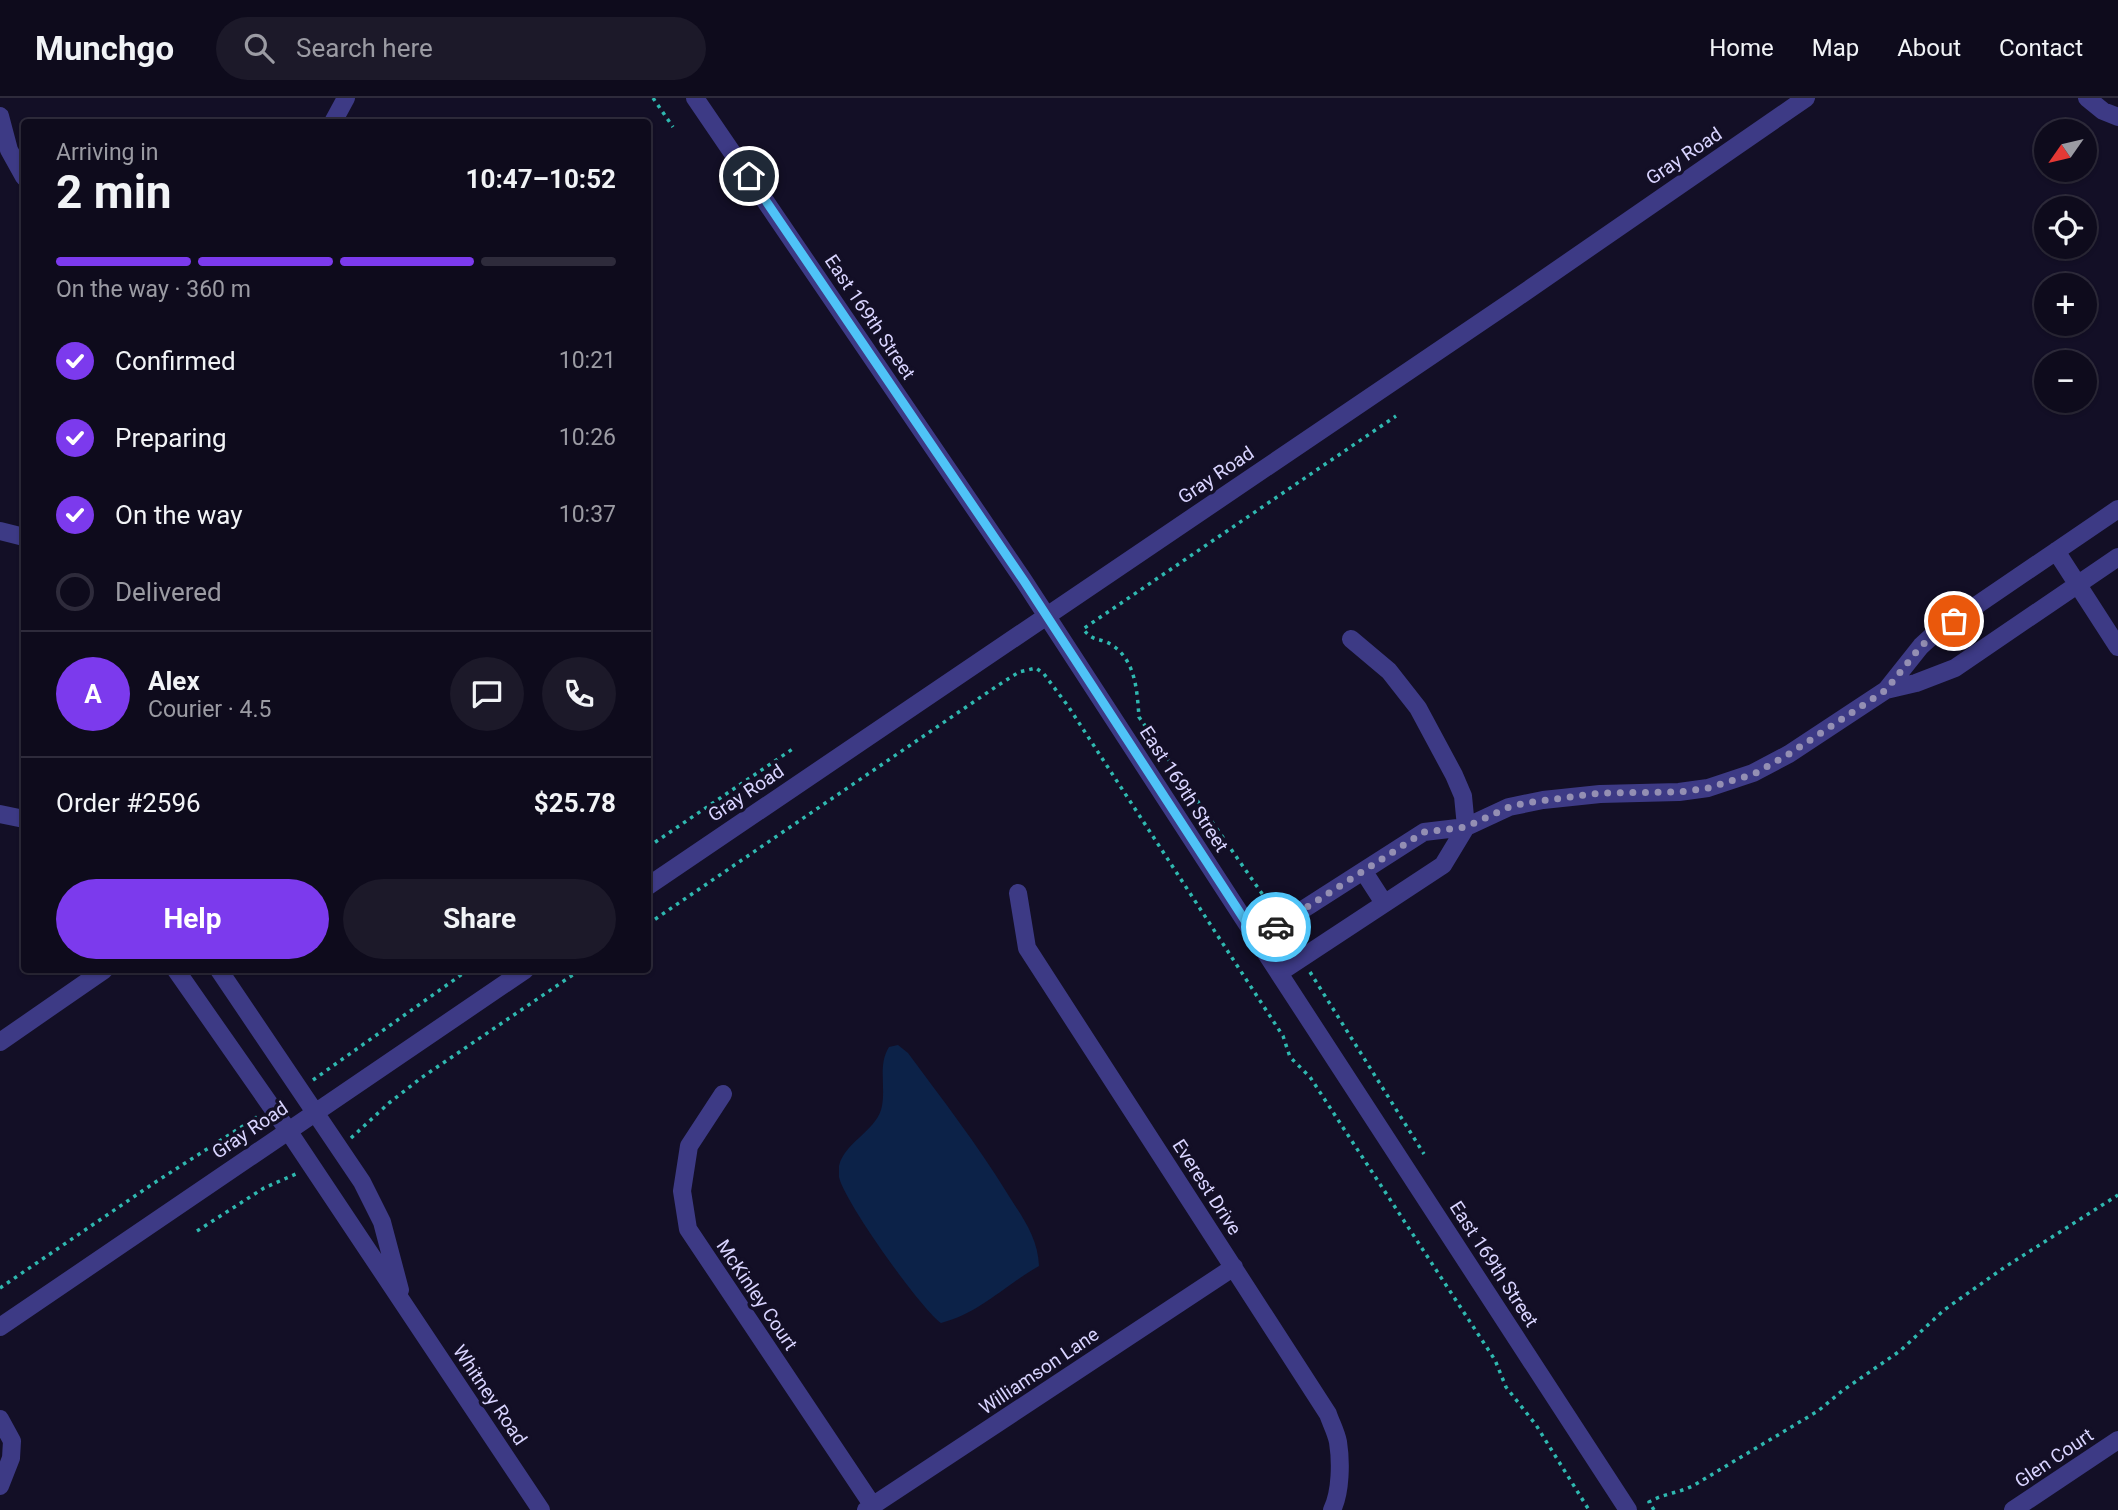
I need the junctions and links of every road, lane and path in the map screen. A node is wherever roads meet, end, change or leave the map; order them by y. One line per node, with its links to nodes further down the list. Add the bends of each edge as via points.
1 (346, 98): 8 (street)
2 (653, 98): 9 (path)
3 (695, 98): 18 (street, East 169th Street)
4 (1806, 98): 18 (street, Gray Road)
5 (2087, 98): 7 (street)
6 (0, 116): 10 (street, via 9,150)
7 (2118, 117)
8 (335, 119)
9 (673, 127)
10 (21, 172)
11 (1396, 416): 32 (path, via 1083,629 1090,637 1111,644 1127,660 1137,685 1139,717)
12 (2118, 509): 15 (street)
13 (0, 531): 14 (street)
14 (21, 536)
15 (2056, 551): 17 (street); 21 (street, via 1933,635)
16 (2118, 557): 17 (street)
17 (2078, 585): 20 (street); 21 (street, via 1955,668)
18 (1046, 615): 28 (street, Gray Road); 33 (street, East 169th Street)
19 (1351, 639): 25 (street, via 1389,671 1418,708 1454,775 1465,804)
20 (2118, 647)
21 (1886, 690): 25 (street, via 1771,765 1736,780 1679,792 1600,793 1525,803)
22 (794, 748): 26 (path)
23 (0, 814): 24 (street)
24 (21, 818)
25 (1466, 827): 27 (street, via 1424,832); 30 (street, via 1443,865)
26 (651, 845)
27 (1364, 872): 30 (street); 32 (street)
28 (651, 884)
29 (1018, 893): 53 (street, Everest Drive, via 1027,948)
30 (1384, 903): 34 (street)
31 (651, 922): 63 (path, via 997,686 1036,668 1076,717 1283,1036 1290,1058 1310,1077)
32 (1281, 924): 33 (street)
33 (1257, 939): 41 (street, East 169th Street)
34 (1301, 958): 41 (street); 49 (path)
35 (100, 973): 42 (street)
36 (178, 973): 45 (street, Whitney Road)
37 (221, 973): 43 (street, Whitney Road)
38 (464, 973): 43 (path)
39 (521, 973): 46 (street, Gray Road)
40 (576, 973): 48 (path, via 421,1078)
41 (1279, 973): 64 (street, East 169th Street)
42 (0, 1042)
43 (300, 1088): 46 (street, Whitney Road)
44 (723, 1094): 60 (street, McKinley Court, via 689,1146 682,1191 688,1229)
45 (272, 1108): 47 (street, Whitney Road); 54 (path)
46 (316, 1112): 47 (street, Gray Road); 48 (street, Whitney Road)
47 (287, 1129): 50 (street, Whitney Road); 56 (street, Gray Road)
48 (337, 1146): 55 (street, Whitney Road, via 382,1222)
49 (1424, 1154)
50 (310, 1163): 52 (path); 55 (street, Whitney Road)
51 (2118, 1195): 65 (path, via 1944,1310 1900,1351 1810,1416 1685,1490 1649,1502)
52 (197, 1231)
53 (1234, 1267): 60 (street, Williamson Lane); 62 (street, Everest Drive, via 1328,1414 1338,1441 1338,1485)
54 (0, 1288)
55 (404, 1304): 61 (street, Whitney Road)
56 (0, 1327)
57 (0, 1419): 59 (street, via 12,1441)
58 (2118, 1440): 66 (street, Glen Court)
59 (0, 1486)
60 (870, 1508)
61 (541, 1510)
62 (1332, 1510)
63 (1589, 1510)
64 (1628, 1510)
65 (1654, 1510)
66 (2014, 1510)

